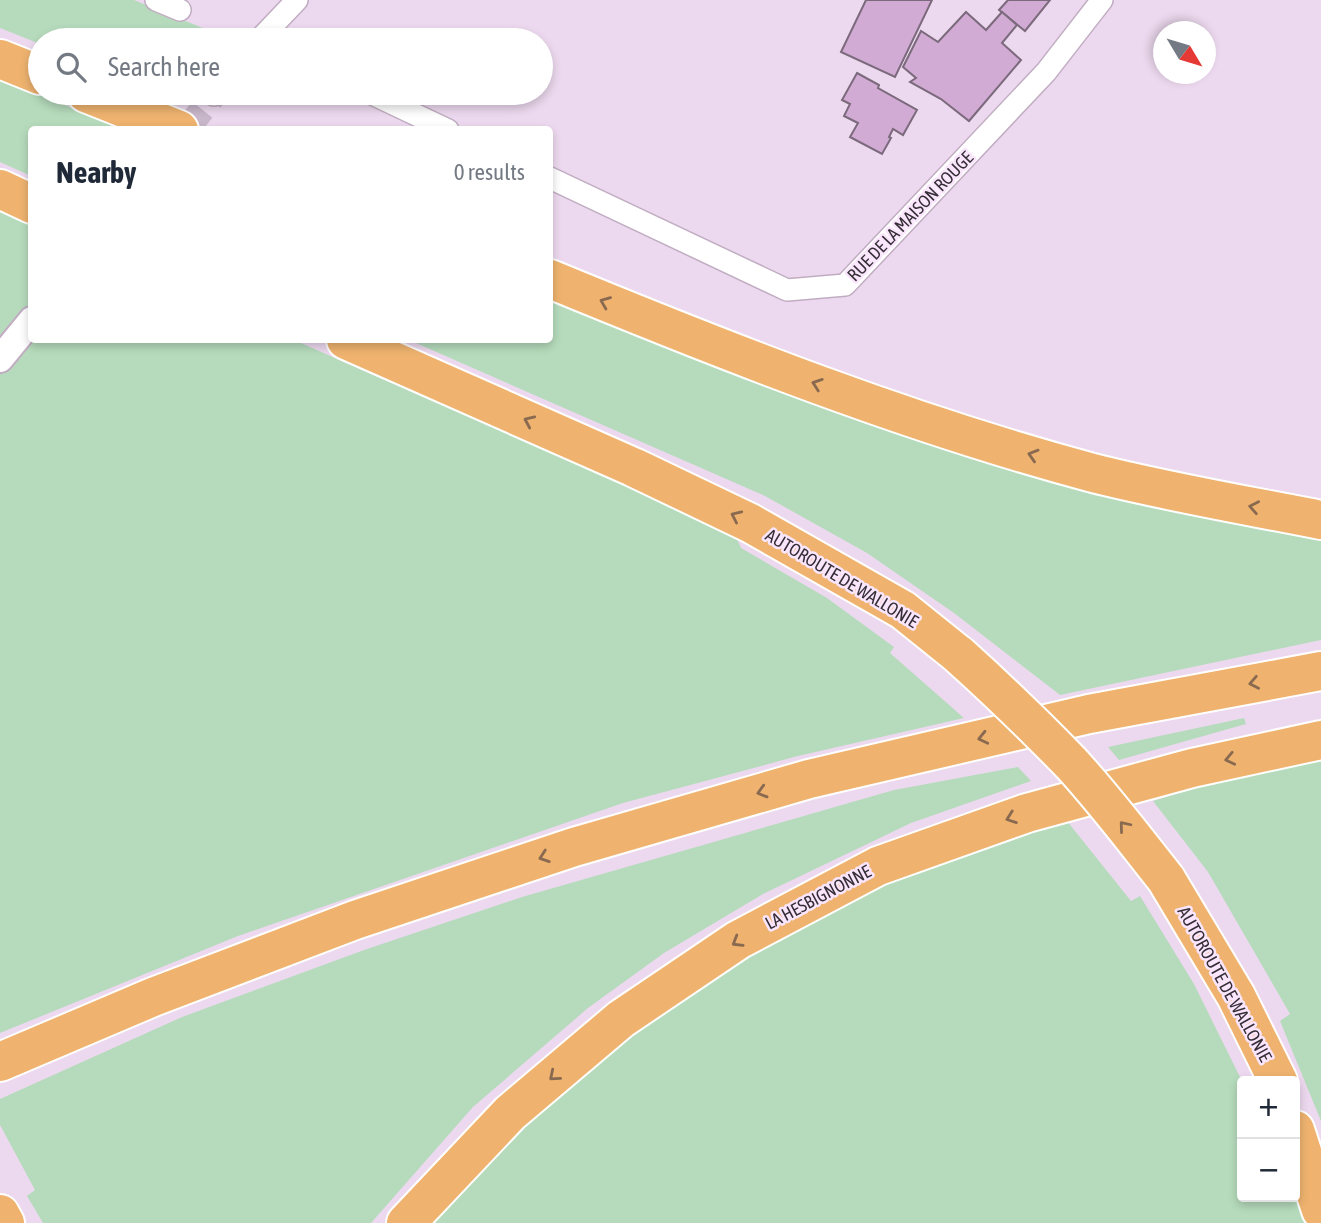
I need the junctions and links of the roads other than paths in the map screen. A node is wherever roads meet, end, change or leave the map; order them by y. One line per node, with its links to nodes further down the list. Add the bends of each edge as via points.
1 (156, 0): 4 (street)
2 (297, 0): 5 (street)
3 (1102, 0): 12 (street, RUE DE LA MAISON ROUGE, via 1046,72 845,285 787,290)
4 (180, 10)
5 (270, 28)
6 (0, 59): 7 (highway)
7 (28, 70)
8 (116, 105): 10 (highway)
9 (395, 105): 11 (street)
10 (169, 126)
11 (439, 126)
12 (553, 179)
13 (0, 190): 14 (highway)
14 (28, 202)
15 (553, 280): 19 (highway, one-way to 15, via 1094,473 928,423 773,368)
16 (28, 325): 18 (street)
17 (353, 343): 23 (highway, AUTOROUTE DE WALLONIE, one-way to 17, bridge, via 1236,996 1166,879 1127,829 1073,765 1007,699 903,610 750,523)
18 (0, 359)
19 (1321, 520)
20 (1321, 671): 22 (highway, one-way to 22, via 1089,714 822,776 574,847 317,934)
21 (1321, 740): 28 (highway, LA HESBIGNONNE, one-way to 28, via 1192,768 1027,813 878,866 738,940 621,1019 510,1113)
22 (0, 1062)
23 (1276, 1076)
24 (1298, 1139): 25 (highway)
25 (1321, 1210)
26 (0, 1214): 27 (highway)
27 (5, 1223)
28 (406, 1223)

